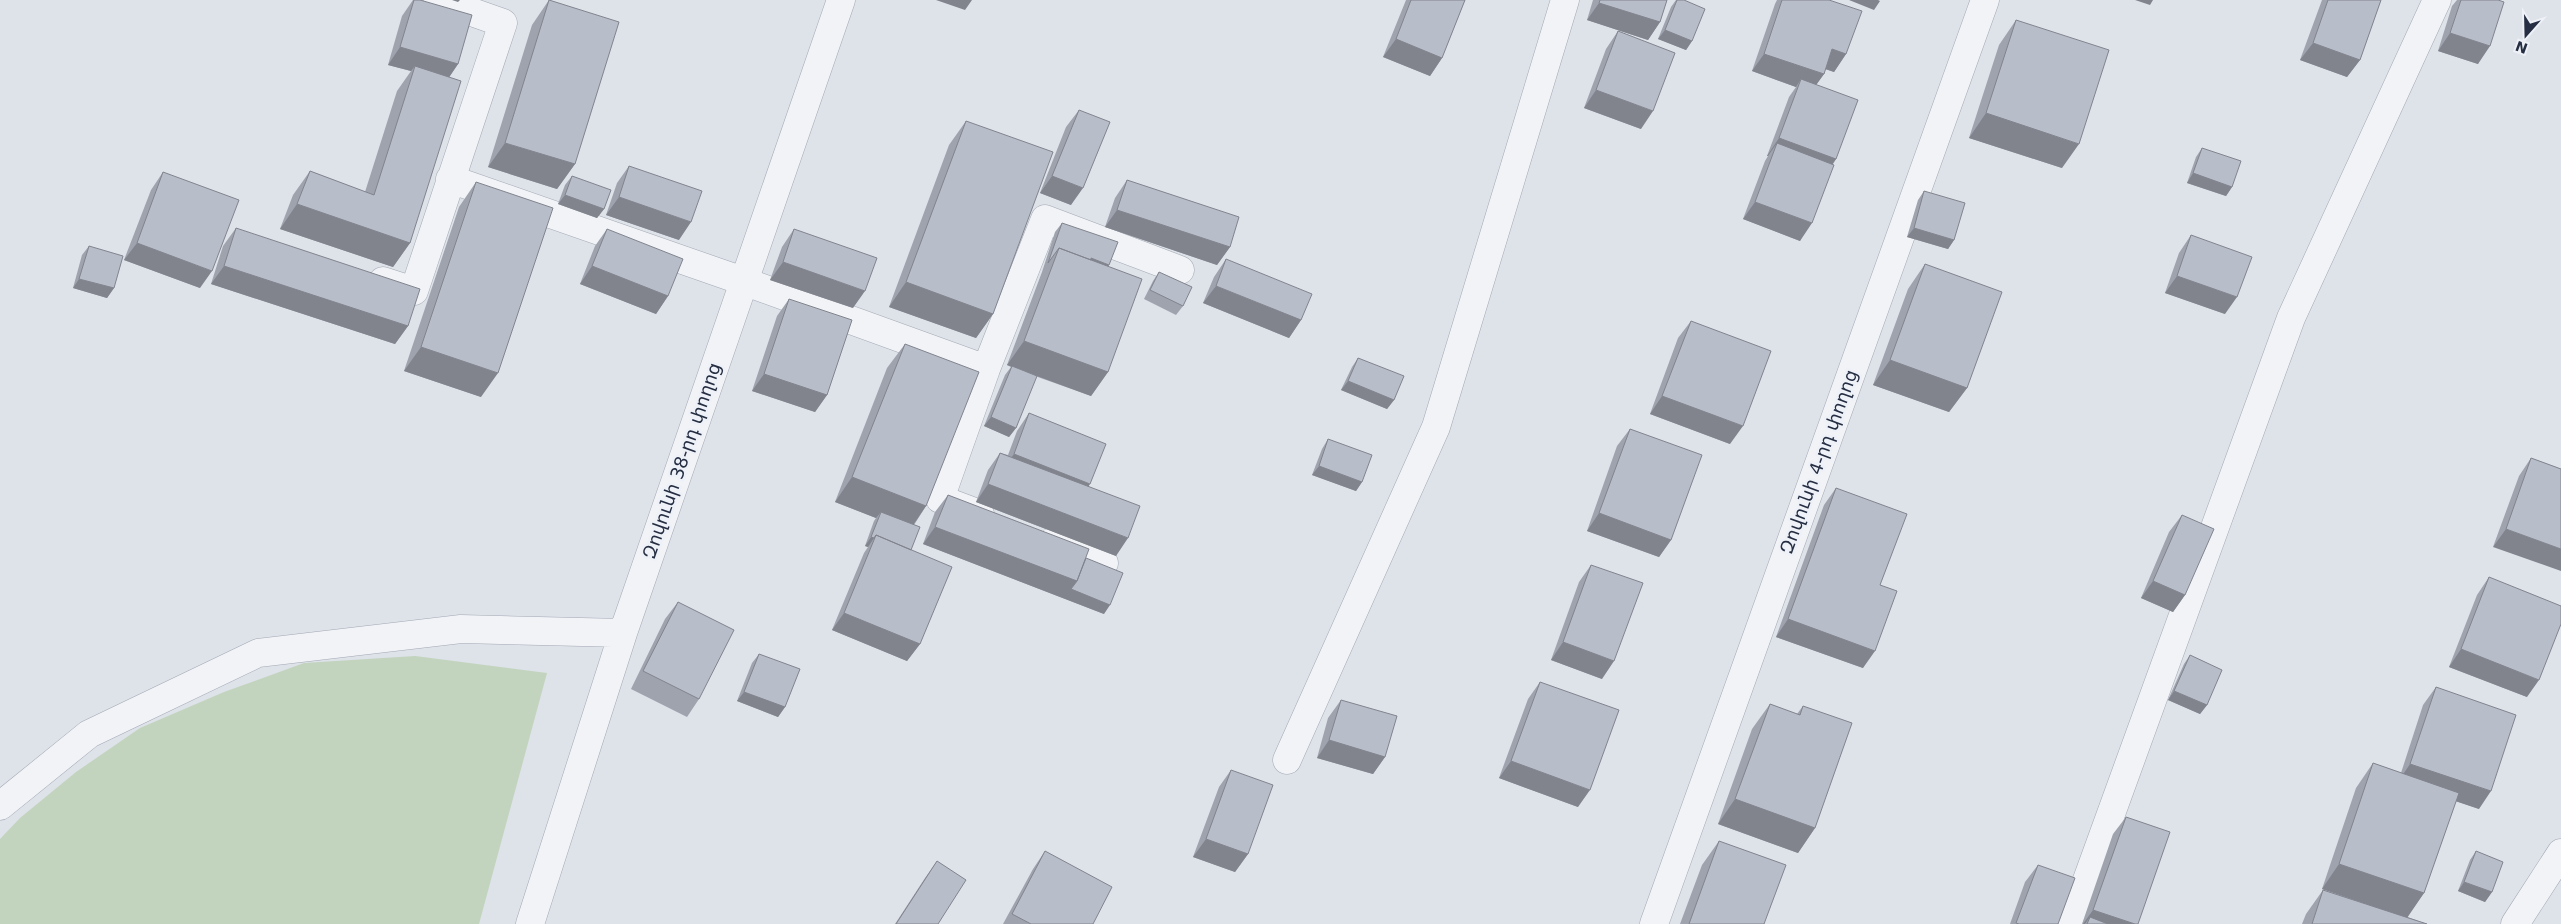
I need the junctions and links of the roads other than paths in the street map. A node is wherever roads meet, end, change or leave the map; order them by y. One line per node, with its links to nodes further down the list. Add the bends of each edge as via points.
1 (438, 0): 6 (street, via 503,23)
2 (841, 0): 9 (street, Զովունի 38-րդ փողոց)
3 (1565, 0): 15 (street, via 1436,427)
4 (1985, 0): 19 (street, Զովունի 4-րդ փողոց)
5 (2437, 0): 20 (street, via 2291,318)
6 (450, 178): 8 (street, via 414,291); 9 (street)
7 (1180, 270): 10 (street, via 1044,219)
8 (359, 273)
9 (743, 281): 10 (street); 14 (street, Զովունի 38-րդ փողոց)
10 (986, 369): 11 (street, via 940,499)
11 (1004, 524)
12 (1032, 534): 13 (street)
13 (1104, 563)
14 (623, 633): 16 (street, via 461,629 258,653 89,734); 18 (street, Զովունի 38-րդ փողոց)
15 (1287, 760)
16 (0, 806)
17 (2561, 853): 21 (street)
18 (530, 924)
19 (1654, 924)
20 (2071, 924)
21 (2515, 924)

